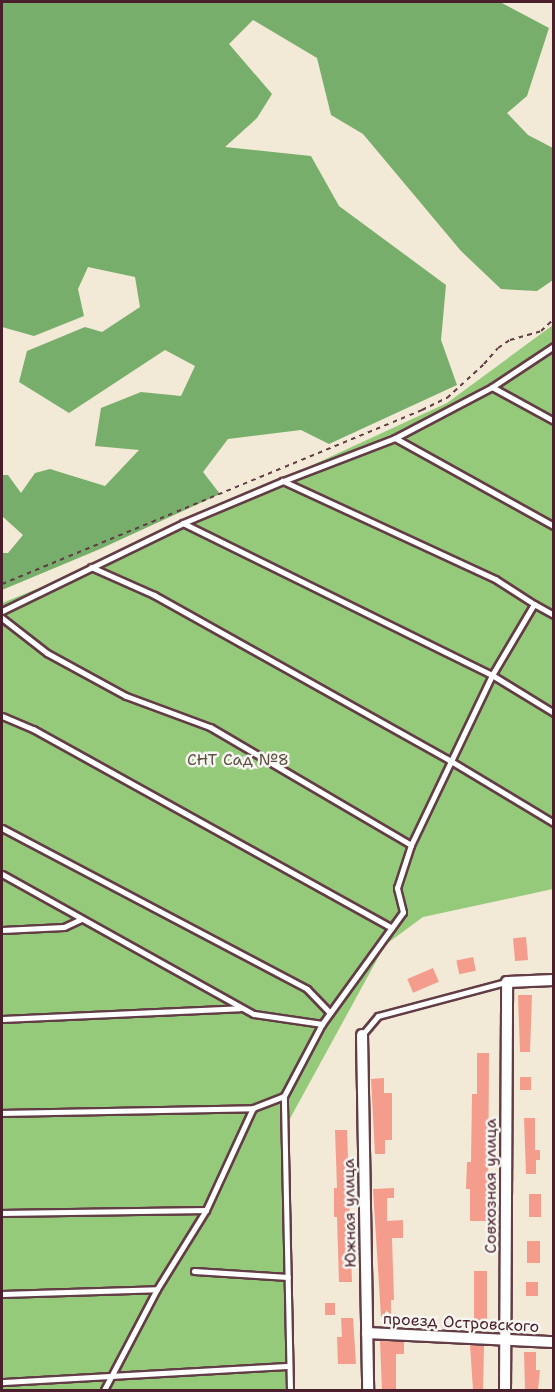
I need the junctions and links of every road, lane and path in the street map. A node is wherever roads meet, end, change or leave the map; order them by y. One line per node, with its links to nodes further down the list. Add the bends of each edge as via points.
1 (554, 319): 10 (path, via 541,331 510,340 498,348 447,398)
2 (554, 346): 3 (lane)
3 (492, 387): 4 (lane); 5 (lane)
4 (554, 421)
5 (395, 438): 6 (lane); 8 (lane)
6 (283, 481): 7 (lane); 11 (lane, via 495,579)
7 (183, 523): 9 (lane); 15 (lane)
8 (554, 526)
9 (91, 567): 12 (lane); 18 (lane, via 154,594)
10 (2, 584)
11 (534, 604): 13 (lane); 15 (lane)
12 (2, 611)
13 (554, 615)
14 (2, 618): 21 (lane, via 57,658 126,696 210,727)
15 (492, 675): 16 (lane); 18 (lane)
16 (554, 713)
17 (2, 716): 24 (lane, via 33,729)
18 (449, 760): 19 (lane); 21 (lane)
19 (554, 823)
20 (2, 828): 29 (lane, via 307,988)
21 (411, 844): 24 (lane, via 397,888 403,912)
22 (2, 874): 23 (lane)
23 (81, 919): 25 (lane, via 64,927); 28 (lane)
24 (392, 928): 29 (lane)
25 (2, 930)
26 (554, 980): 27 (street)
27 (507, 982): 32 (lane, via 378,1016); 43 (street, Совхозная улица)
28 (242, 1008): 30 (lane); 31 (lane, via 254,1014)
29 (330, 1013): 31 (lane)
30 (2, 1018)
31 (322, 1024): 33 (lane)
32 (362, 1035): 42 (street, Южная улица)
33 (284, 1095): 34 (lane); 39 (lane)
34 (253, 1108): 35 (lane); 36 (lane)
35 (2, 1113)
36 (206, 1210): 37 (lane); 40 (lane)
37 (2, 1213)
38 (194, 1271): 39 (lane)
39 (288, 1277): 45 (lane)
40 (157, 1289): 41 (lane); 46 (lane)
41 (2, 1294)
42 (367, 1333): 43 (street, проезд Островского); 50 (street, Южная улица)
43 (506, 1340): 44 (street, проезд Островского); 51 (street, Совхозная улица)
44 (554, 1342)
45 (290, 1366): 46 (lane); 49 (lane)
46 (112, 1376): 47 (lane); 48 (lane)
47 (2, 1382)
48 (104, 1390)
49 (290, 1390)
50 (368, 1390)
51 (505, 1390)

